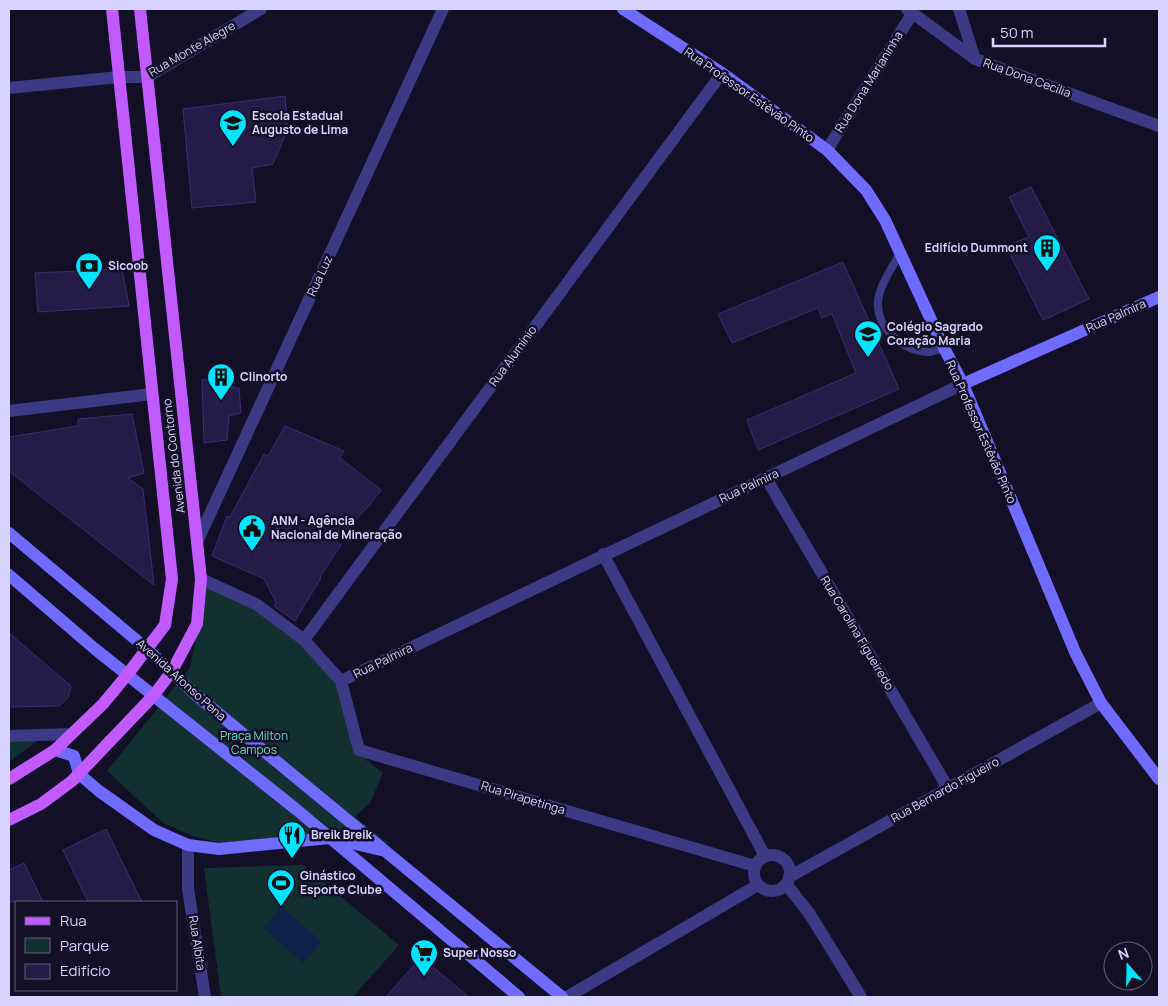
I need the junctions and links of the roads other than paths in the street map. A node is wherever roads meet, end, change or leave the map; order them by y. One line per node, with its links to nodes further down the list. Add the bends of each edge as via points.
1 (112, 9): 10 (main road, Avenida do Contorno)
2 (140, 9): 11 (main road, Avenida do Contorno)
3 (260, 9): 11 (street, Rua Monte Alegre)
4 (443, 9): 23 (street, Rua Luz)
5 (623, 9): 9 (main road, Rua Professor Estêvão Pinto)
6 (958, 9): 8 (street)
7 (909, 12): 8 (street, Rua Dona Cecília); 14 (street, Rua Dona Marianinha)
8 (974, 60): 13 (street, Rua Dona Cecília)
9 (722, 73): 14 (main road, Rua Professor Estêvão Pinto); 27 (street, Rua Alumínio)
10 (119, 77): 11 (street, Rua Monte Alegre); 12 (street, Rua Monte Alegre); 19 (main road, Avenida do Contorno)
11 (147, 77): 23 (main road, Avenida do Contorno)
12 (9, 88)
13 (1159, 126)
14 (827, 150): 15 (main road, Rua Professor Estêvão Pinto, via 866,190)
15 (901, 253): 17 (main road, Rua Professor Estêvão Pinto); 17 (lane, via 885,281 878,302 882,322 892,337 908,347 929,352)
16 (1159, 297): 18 (main road, Rua Palmira)
17 (944, 348): 18 (main road, Rua Professor Estêvão Pinto)
18 (963, 384): 21 (street, Rua Palmira); 33 (main road, Rua Professor Estêvão Pinto, via 1075,652)
19 (152, 394): 20 (street); 28 (main road, Avenida do Contorno, via 172,579 165,625)
20 (9, 411)
21 (766, 478): 24 (street, Rua Palmira); 40 (street, Rua Carolina Figueiredo)
22 (9, 533): 28 (main road, Avenida Afonso Pena)
23 (197, 542): 26 (main road, Avenida do Contorno)
24 (603, 554): 31 (street, Rua Palmira); 45 (street)
25 (9, 575): 30 (main road, Avenida Afonso Pena)
26 (201, 579): 27 (street, via 256,604); 29 (main road, Avenida do Contorno, via 197,624)
27 (304, 640): 31 (street)
28 (147, 649): 29 (main road, Avenida Afonso Pena); 30 (main road, Avenida do Contorno)
29 (172, 671): 32 (main road, Avenida do Contorno); 44 (main road, Avenida Afonso Pena)
30 (128, 675): 32 (main road, Avenida Afonso Pena); 34 (main road, Avenida do Contorno, via 98,710)
31 (341, 682): 46 (street, Rua Pirapetinga, via 359,750)
32 (154, 695): 37 (main road, Avenida do Contorno); 42 (main road, Avenida Afonso Pena)
33 (1101, 702): 39 (main road, Rua Professor Estêvão Pinto); 40 (street, Rua Bernardo Figueiro)
34 (71, 734): 35 (street); 36 (main road, Avenida do Contorno)
35 (9, 736)
36 (55, 750): 37 (main road, via 74,756); 38 (main road, Avenida do Contorno)
37 (79, 774): 41 (main road, Avenida do Contorno, via 40,804); 43 (main road, via 154,830)
38 (9, 779)
39 (1159, 779)
40 (948, 788): 47 (street, Rua Bernardo Figueiro)
41 (9, 820)
42 (330, 838): 43 (main road, via 219,849); 44 (main road); 50 (main road, Avenida Afonso Pena)
43 (188, 845): 49 (street, Rua Albita, via 188,889)
44 (383, 850): 51 (main road, Avenida Afonso Pena)
45 (765, 856): 46 (street); 47 (street, via 782,858 789,868)
46 (755, 866): 48 (street, via 754,876)
47 (788, 880): 48 (street, via 773,891); 53 (street)
48 (758, 885): 52 (street)
49 (205, 997)
50 (519, 997)
51 (562, 997)
52 (566, 997)
53 (861, 997)

